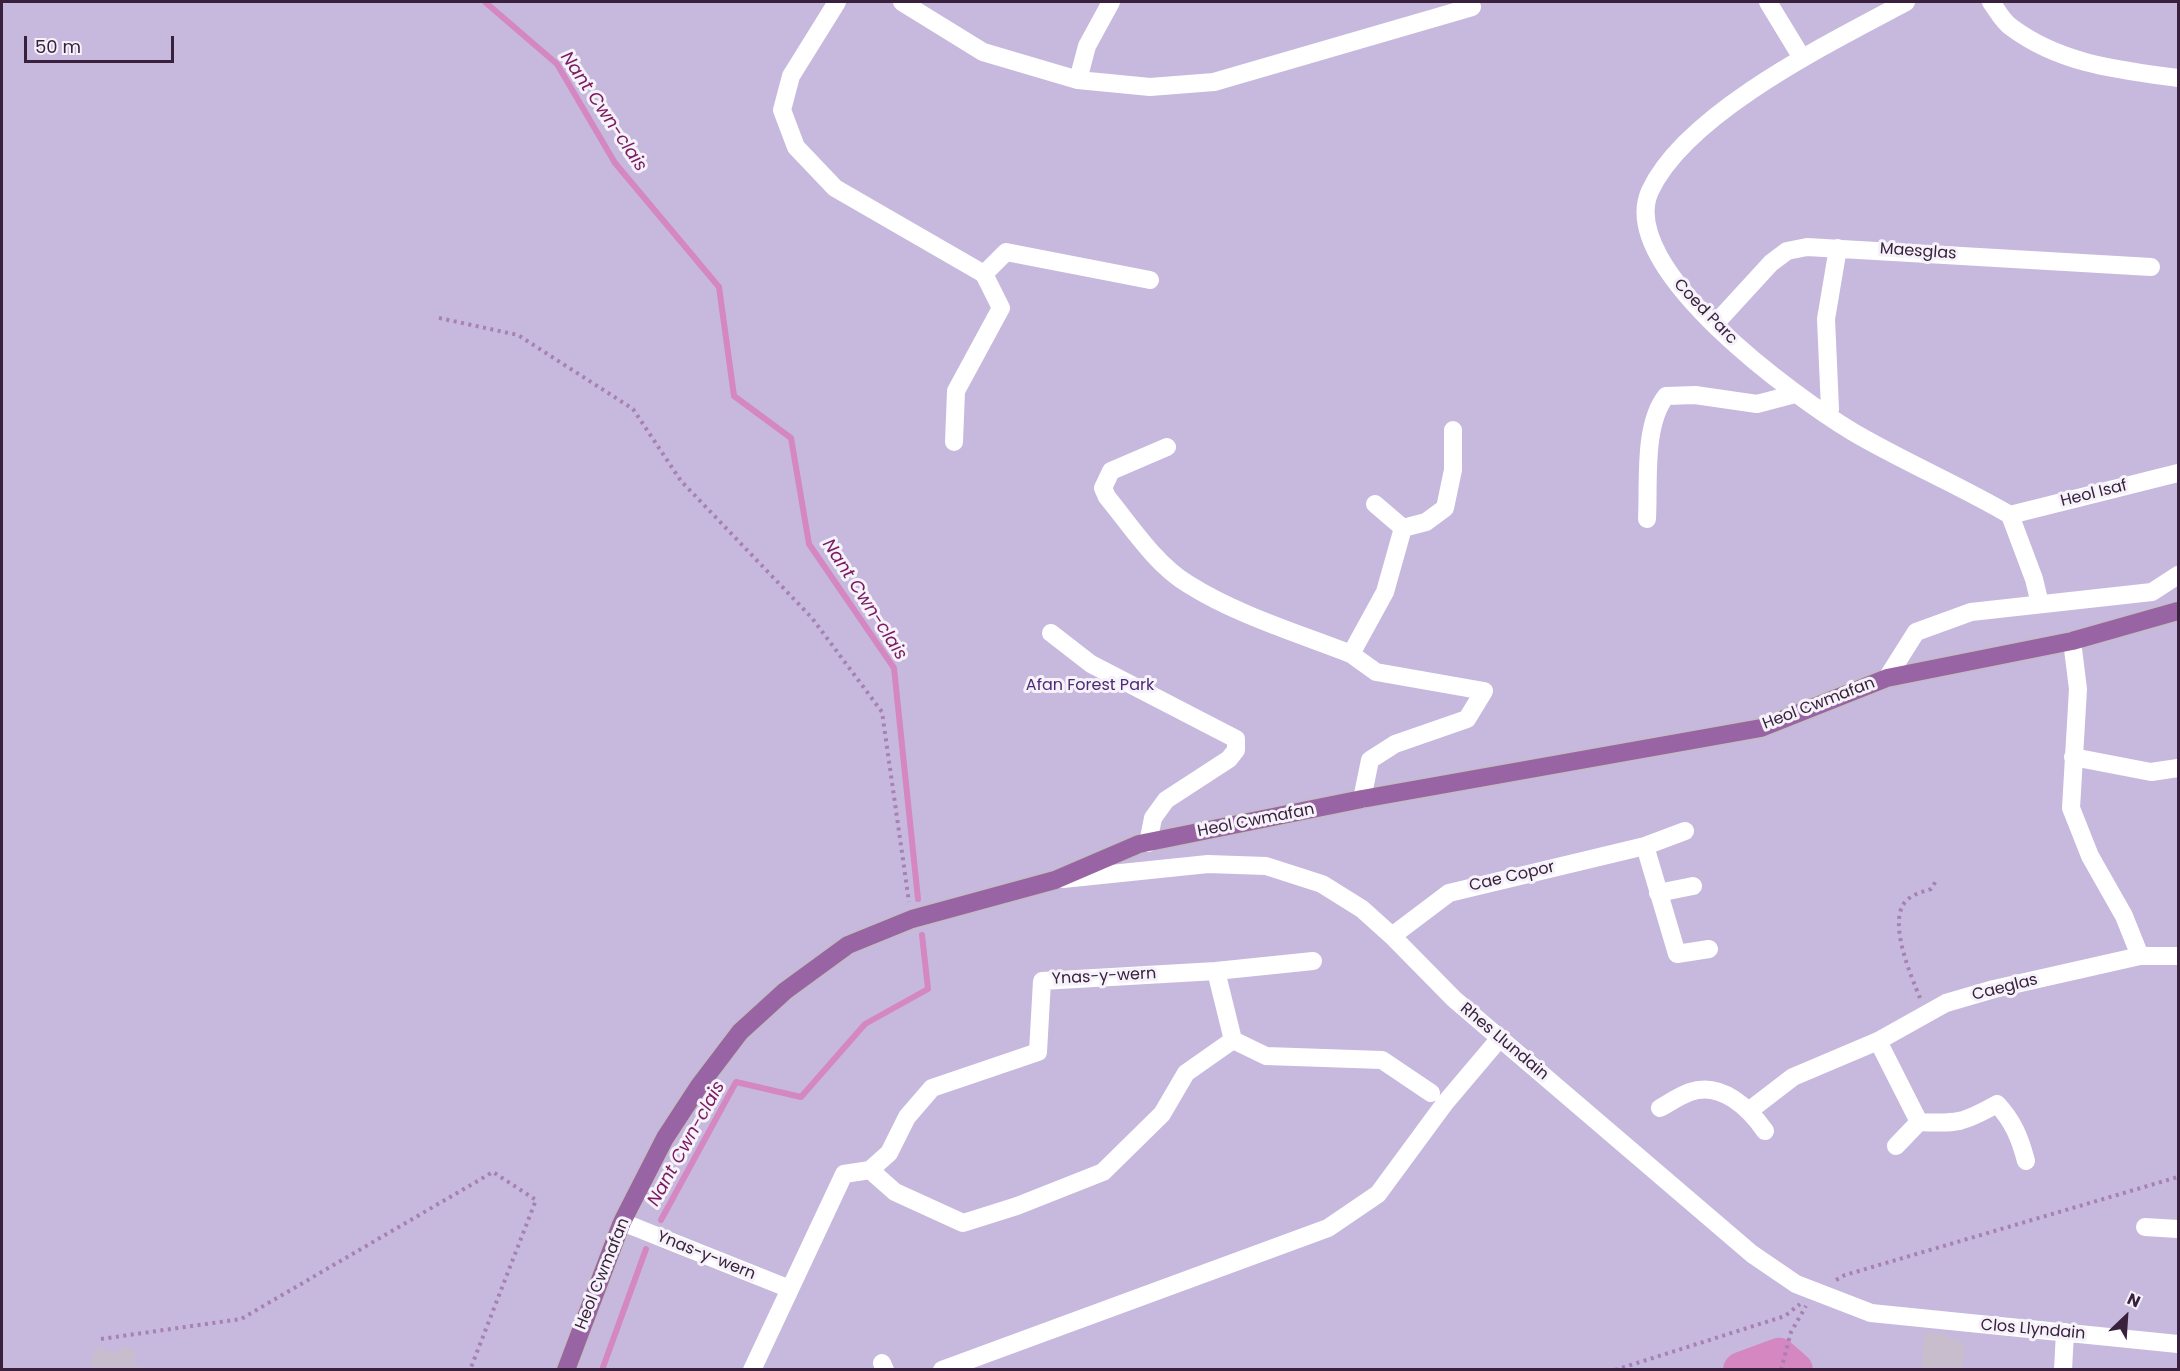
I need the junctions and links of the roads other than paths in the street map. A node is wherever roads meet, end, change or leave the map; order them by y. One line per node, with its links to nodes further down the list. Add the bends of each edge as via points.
1 (837, 2): 13 (street, via 791,76 782,110 796,147 836,188)
2 (902, 2): 10 (street, via 983,52)
3 (1111, 2): 10 (street, via 1087,46)
4 (1768, 2): 8 (street)
5 (1906, 2): 8 (street, Coed Parc)
6 (1991, 2): 9 (street, via 2009,26 2060,55 2103,68)
7 (1472, 7): 10 (street, via 1214,82 1150,87)
8 (1803, 58): 15 (street, Coed Parc, via 1694,133 1664,167 1649,194 1647,217 1654,247 1670,276)
9 (2178, 78)
10 (1078, 80)
11 (1838, 248): 12 (street, Maesglas); 15 (street, Maesglas, via 1787,251); 17 (street, via 1826,319)
12 (2151, 267)
13 (984, 274): 14 (street, via 1006,252); 19 (street, via 1001,308 956,391)
14 (1150, 280)
15 (1715, 324): 16 (street, Coed Parc)
16 (1795, 394): 17 (street, Coed Parc); 24 (street, via 1757,404 1695,395 1666,396 1657,407 1652,427)
17 (1828, 415): 23 (street, Coed Parc)
18 (1453, 430): 25 (street, via 1453,470 1445,508 1426,522)
19 (954, 442)
20 (1167, 447): 31 (street, via 1111,471 1103,488 1156,556 1186,583 1221,602)
21 (2178, 473): 23 (street, Heol Isaf)
22 (1376, 504): 25 (street)
23 (2010, 515): 27 (street)
24 (1647, 519)
25 (1403, 528): 31 (street, via 1385,592)
26 (2178, 575): 27 (street, via 2152,592)
27 (2040, 604): 32 (street, via 1971,612 1916,632)
28 (2178, 611): 30 (main road, Heol Cwmafan)
29 (1051, 633): 37 (street, via 1091,664 1236,739 1236,750 1228,759 1166,800 1153,818)
30 (2072, 641): 32 (main road, Heol Cwmafan); 33 (street, via 2078,689)
31 (1351, 654): 35 (street, via 1376,672 1484,691 1467,719 1395,744 1370,760)
32 (1887, 678): 35 (main road, Heol Cwmafan, via 1761,728)
33 (2073, 757): 34 (street, via 2151,772); 44 (street, via 2071,808 2090,856 2124,916)
34 (2178, 768)
35 (1362, 799): 37 (main road, Heol Cwmafan)
36 (1685, 831): 38 (street, Cae Copor)
37 (1148, 843): 39 (main road, Heol Cwmafan)
38 (1645, 846): 41 (street); 42 (street, Cae Copor, via 1449,892)
39 (1055, 880): 42 (street, Rhes Llundain, via 1208,864 1266,866 1322,884 1362,909); 59 (main road, Heol Cwmafan, via 912,919 848,945 784,991 740,1032 699,1086 665,1138)
40 (1693, 886): 41 (street)
41 (1658, 894): 43 (street, via 1677,954)
42 (1392, 936): 48 (street, Rhes Llundain, via 1454,999)
43 (1709, 949)
44 (2140, 956): 45 (street, Caeglas); 50 (street, Caeglas, via 1994,989 1946,1004)
45 (2178, 956)
46 (1313, 961): 47 (street)
47 (1216, 971): 49 (street); 58 (street, Ynas-y-wern, via 1042,981 1038,1052 932,1089 907,1117 889,1153)
48 (1500, 1038): 63 (street, Rhes Llundain, via 1775,1271 1814,1292 1871,1313); 68 (street, via 1445,1103 1378,1194 1328,1228)
49 (1233, 1040): 51 (street, via 1266,1056 1382,1060); 58 (street, via 1186,1073 1162,1114 1103,1172 1017,1206 963,1222 895,1192)
50 (1878, 1041): 53 (street, Caeglas, via 1793,1077); 54 (street)
51 (1431, 1093)
52 (1660, 1108): 53 (street, via 1691,1091 1717,1091)
53 (1750, 1110): 55 (street)
54 (1919, 1122): 56 (street); 57 (street, via 1955,1124 1996,1104 2010,1118)
55 (1766, 1131)
56 (1896, 1146)
57 (2026, 1161)
58 (870, 1170): 62 (street, via 844,1174)
59 (622, 1222): 62 (street, Ynas-y-wern); 66 (main road, Heol Cwmafan)
60 (2145, 1227): 61 (street)
61 (2178, 1229)
62 (790, 1289): 67 (street)
63 (1922, 1320): 64 (street, Clos Llyndain)
64 (2065, 1332): 65 (street, Clos Llyndain); 69 (street)
65 (2178, 1344)
66 (566, 1370)
67 (752, 1370)
68 (942, 1370)
69 (2063, 1370)

